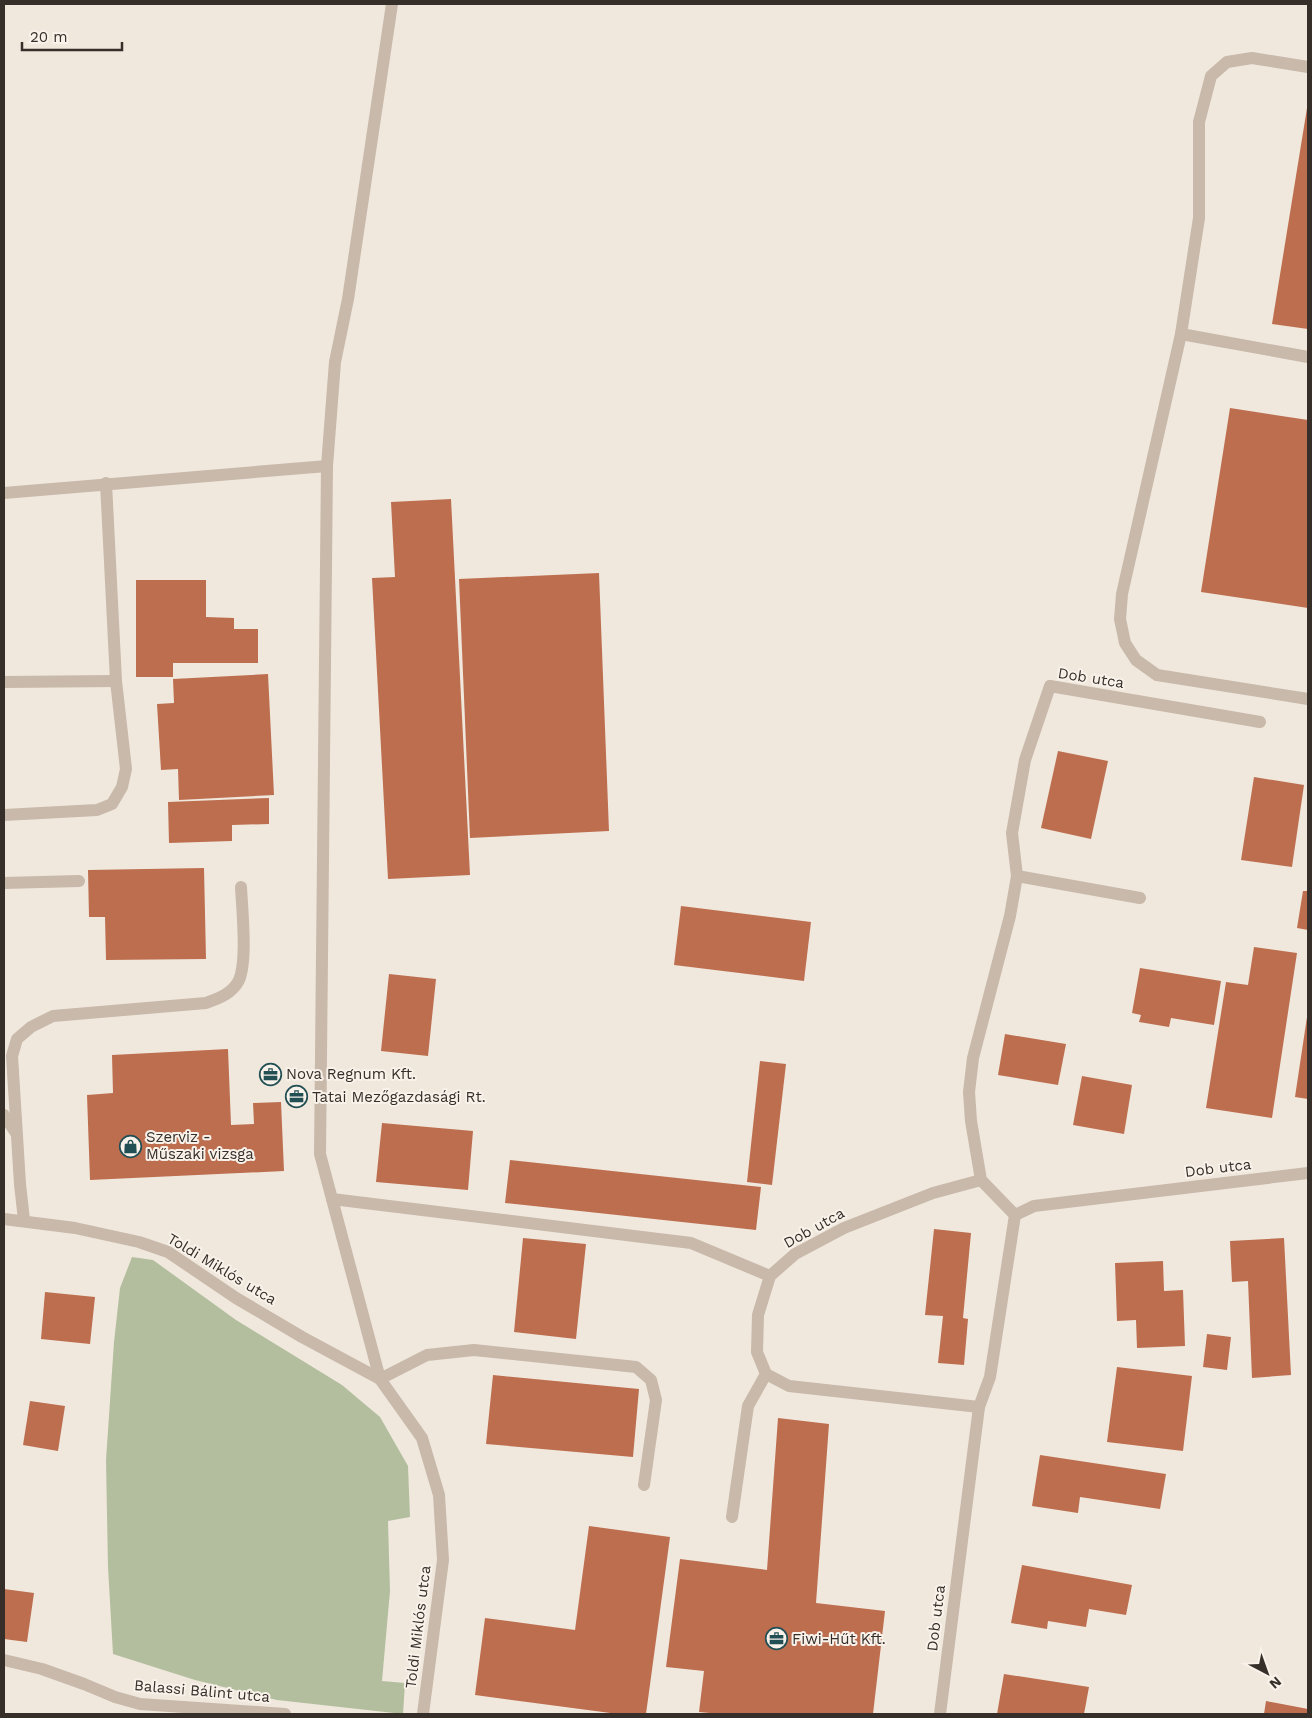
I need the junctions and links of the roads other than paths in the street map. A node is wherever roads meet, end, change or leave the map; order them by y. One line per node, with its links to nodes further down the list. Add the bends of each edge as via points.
1 (392, 4): 5 (street, Toldi Miklós utca, via 348,299 335,362)
2 (1308, 67): 3 (street, via 1252,58 1227,62 1211,76 1199,122 1198,218)
3 (1181, 334): 4 (street); 10 (street, via 1122,594 1120,619 1125,643 1136,660 1157,675)
4 (1308, 358)
5 (327, 466): 6 (street); 22 (street, Toldi Miklós utca, via 320,1154)
6 (106, 483): 7 (street); 8 (street)
7 (4, 493)
8 (116, 681): 9 (street); 12 (street, via 126,769 122,787 112,804 97,810)
9 (4, 682)
10 (1308, 699)
11 (1260, 722): 13 (street, Dob utca, via 1050,686 1025,760 1012,833)
12 (4, 815)
13 (1017, 876): 17 (street); 21 (street, Dob utca, via 1010,916 973,1058 969,1092)
14 (79, 881): 15 (street)
15 (4, 883)
16 (241, 887): 19 (street, via 244,963 239,982 226,995 206,1003 53,1016 31,1027 17,1039 12,1056)
17 (1140, 898)
18 (4, 1115): 19 (street)
19 (17, 1135): 25 (street)
20 (1308, 1173): 23 (street, Dob utca, via 1034,1206)
21 (981, 1180): 23 (street); 26 (street, Dob utca, via 933,1193 844,1228 795,1254)
22 (332, 1199): 26 (street, via 691,1244); 28 (street, Toldi Miklós utca)
23 (1015, 1215): 29 (street, Dob utca, via 990,1377)
24 (4, 1219): 25 (street, Toldi Miklós utca)
25 (24, 1220): 28 (street, Toldi Miklós utca, via 139,1242 168,1252 302,1338)
26 (770, 1276): 27 (street, via 758,1315 757,1352)
27 (766, 1374): 29 (street, via 790,1386); 31 (street, via 748,1406)
28 (380, 1380): 30 (street, via 427,1355 474,1350 636,1367 651,1380 656,1400); 34 (street, Toldi Miklós utca, via 422,1438 439,1495 443,1560)
29 (979, 1406): 35 (street, Dob utca)
30 (644, 1485)
31 (732, 1517)
32 (4, 1660): 33 (street, Balassi Bálint utca, via 42,1669 140,1704)
33 (285, 1714)
34 (423, 1714)
35 (940, 1714)

